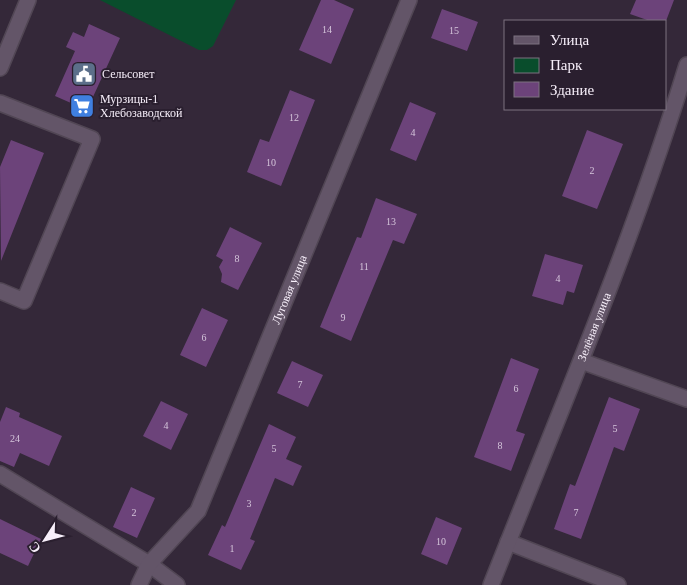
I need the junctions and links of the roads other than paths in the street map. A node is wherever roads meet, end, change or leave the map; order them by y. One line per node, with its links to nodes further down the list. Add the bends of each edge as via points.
1 (28, 0): 4 (street)
2 (409, 0): 11 (street, Луговая улица, via 198,511)
3 (687, 65): 7 (street, Зелёная улица, via 666,135)
4 (0, 68)
5 (0, 103): 6 (street, via 92,139 24,301)
6 (0, 291)
7 (581, 361): 8 (street); 10 (street, Зелёная улица)
8 (687, 399)
9 (0, 474): 11 (street)
10 (508, 542): 14 (street, Зелёная улица); 15 (street)
11 (149, 564): 12 (street, Луговая улица); 13 (street)
12 (139, 585)
13 (177, 585)
14 (491, 585)
15 (618, 585)

